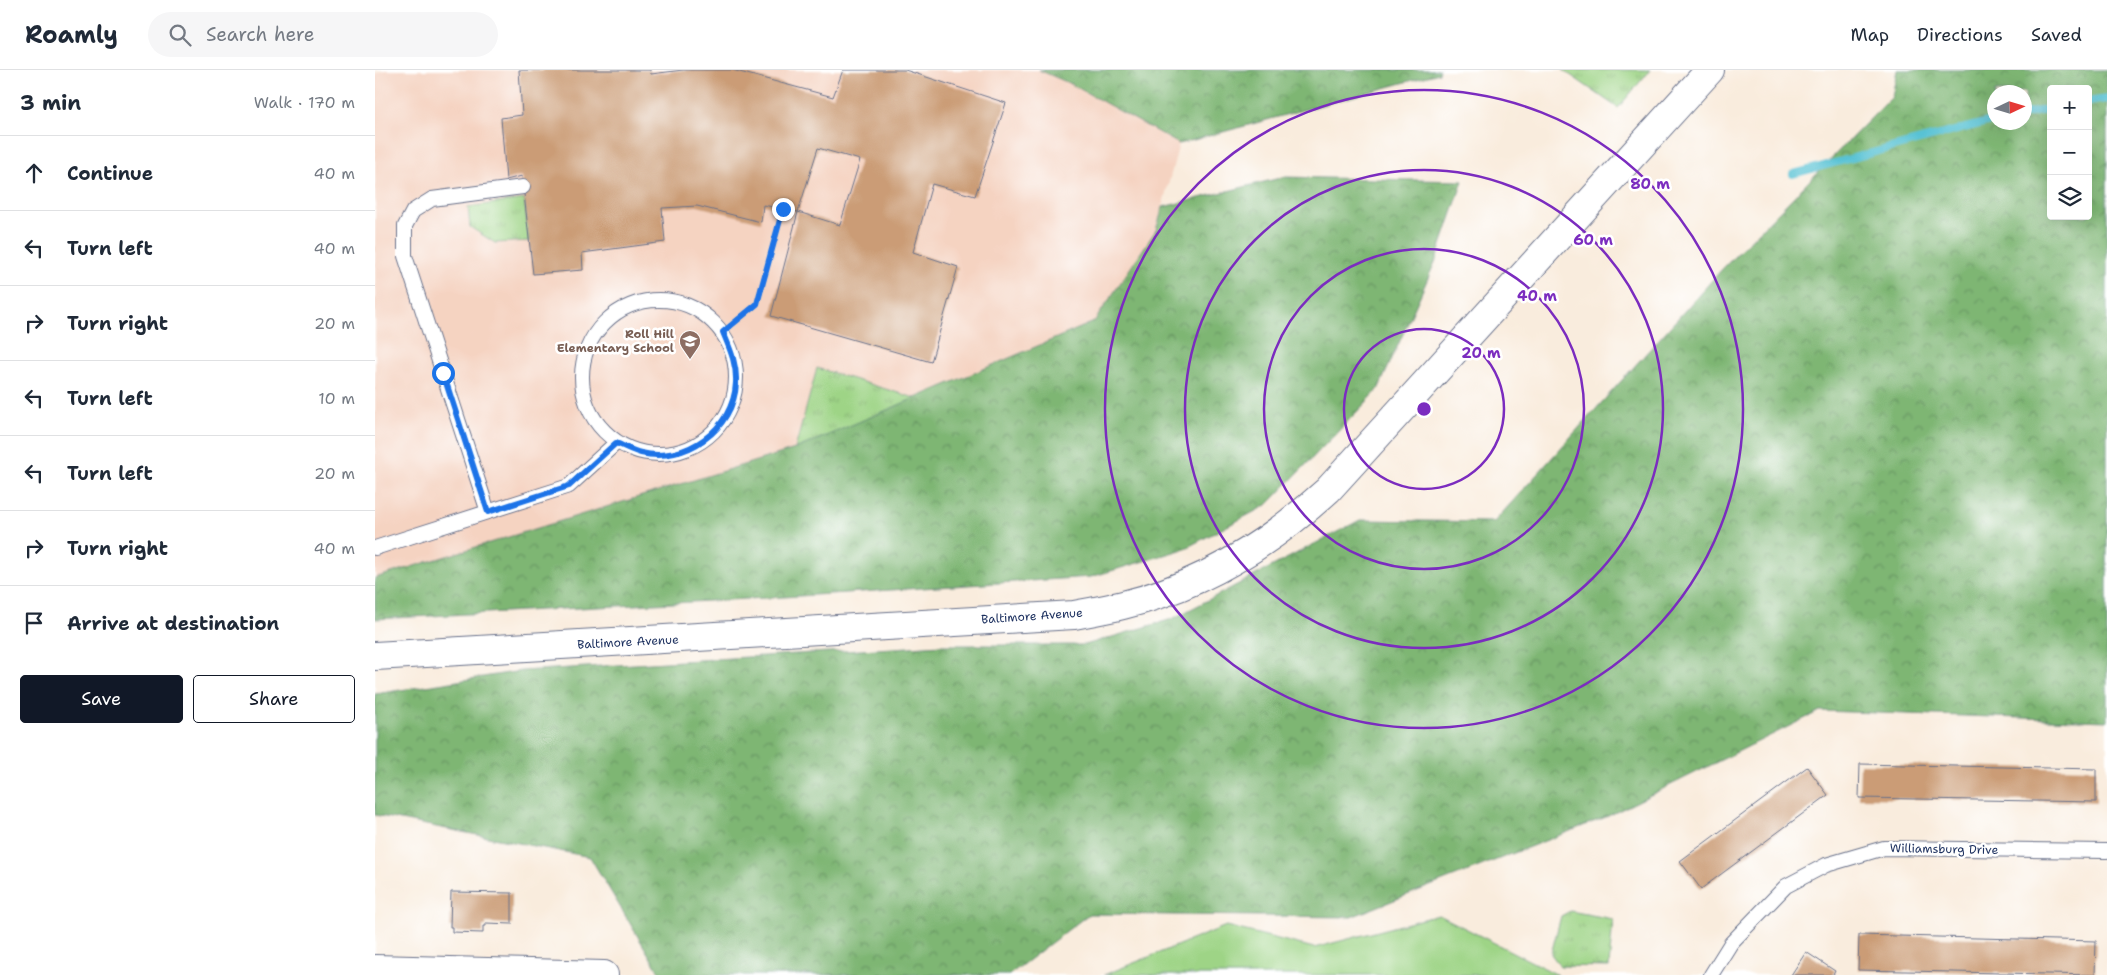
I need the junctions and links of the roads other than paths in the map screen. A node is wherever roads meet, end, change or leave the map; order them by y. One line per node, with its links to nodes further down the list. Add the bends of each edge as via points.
1 (1710, 70): 6 (street, Baltimore Avenue, via 1328,490 1261,545 1199,579 1123,605 1074,615)
2 (523, 188): 4 (lane, via 432,199 413,211 405,226 405,256)
3 (616, 443): 3 (lane, via 641,454 668,455 694,447 715,430 729,410 736,384 734,357 723,332 707,316 683,303 656,299 629,304 601,324 587,346 581,373 584,400 596,424); 4 (lane, via 569,486)
4 (488, 512): 5 (lane)
5 (375, 548)
6 (375, 656)
7 (2107, 851): 10 (lane, Williamsburg Drive, via 1884,848 1826,865 1786,886 1731,943)
8 (375, 969): 9 (street)
9 (604, 974)
10 (1711, 975)

